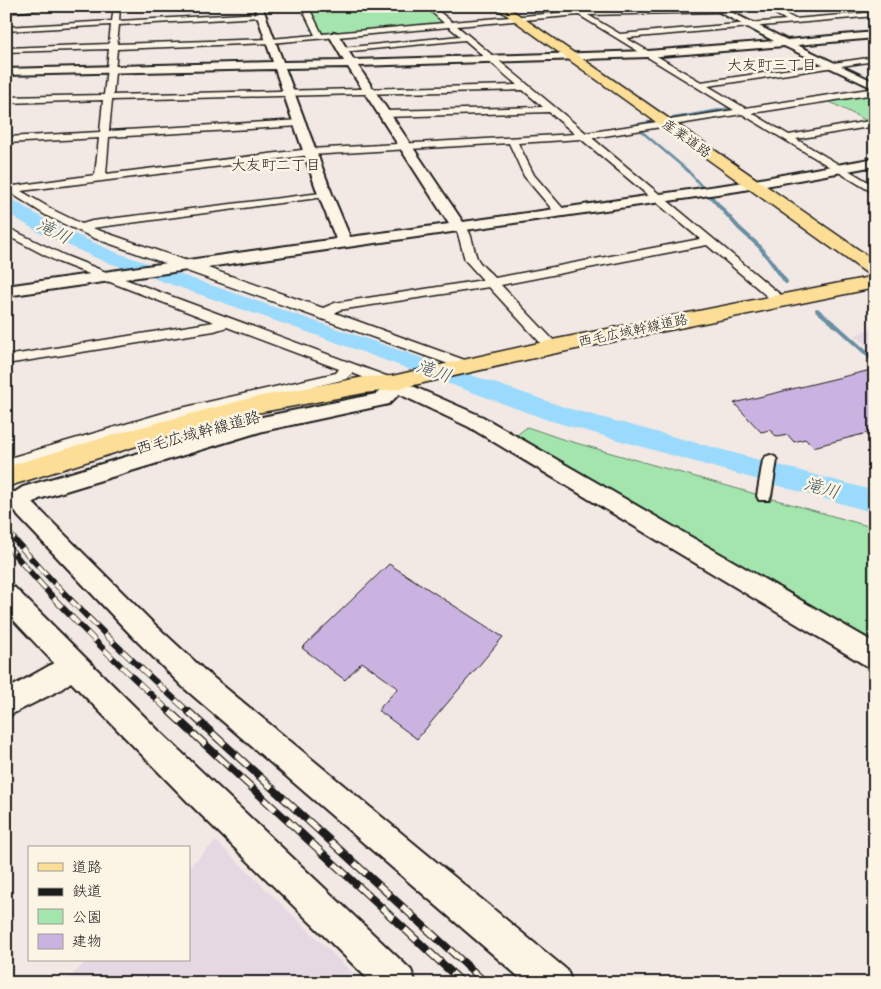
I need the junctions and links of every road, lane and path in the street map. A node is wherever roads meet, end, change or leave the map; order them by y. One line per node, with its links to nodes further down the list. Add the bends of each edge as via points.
1 (68, 6): 10 (street)
2 (116, 6): 18 (street)
3 (304, 6): 25 (street)
4 (428, 6): 19 (street)
5 (499, 6): 15 (main road, 産業道路)
6 (569, 6): 12 (street)
7 (800, 6): 8 (street)
8 (767, 7): 17 (street)
9 (716, 8): 12 (street); 20 (street)
10 (6, 11)
11 (260, 11): 18 (street); 27 (street)
12 (580, 13): 15 (street); 24 (street)
13 (875, 14): 14 (street)
14 (863, 15): 16 (street); 17 (street)
15 (516, 18): 19 (street); 33 (main road, 産業道路)
16 (875, 20)
17 (792, 21): 20 (street)
18 (115, 23): 21 (street); 29 (street)
19 (451, 25): 22 (street); 26 (street)
20 (746, 25): 24 (street); 28 (street)
21 (6, 29)
22 (334, 35): 25 (street); 31 (street)
23 (875, 35): 28 (street)
24 (619, 36): 32 (street)
25 (320, 37): 27 (street)
26 (467, 38): 31 (street); 35 (street)
27 (271, 41): 29 (street); 37 (street)
28 (783, 43): 32 (street); 38 (street)
29 (113, 47): 30 (street); 39 (street)
30 (6, 50)
31 (342, 50): 36 (street)
32 (648, 54): 33 (street); 41 (street)
33 (572, 57): 35 (street); 53 (main road, 産業道路)
34 (875, 59): 38 (street)
35 (492, 60): 36 (street); 42 (street)
36 (351, 63): 37 (street); 44 (street)
37 (279, 64): 39 (street); 46 (street)
38 (830, 65): 41 (street); 43 (street)
39 (111, 69): 40 (street); 47 (street)
40 (6, 72)
41 (700, 85): 50 (street)
42 (524, 86): 44 (street); 49 (street)
43 (875, 86)
44 (369, 91): 46 (street); 51 (street)
45 (875, 91): 50 (street)
46 (289, 92): 47 (street); 52 (street)
47 (107, 97): 48 (street); 55 (street)
48 (6, 100)
49 (551, 109): 51 (street); 56 (street)
50 (743, 111): 53 (street); 57 (street)
51 (385, 114): 60 (street)
52 (301, 123): 55 (street); 61 (street)
53 (666, 123): 56 (street); 65 (main road, 産業道路)
54 (875, 123): 57 (street)
55 (103, 134): 58 (street); 64 (street)
56 (584, 136): 59 (street); 69 (street)
57 (787, 138): 63 (street)
58 (6, 140)
59 (513, 142): 60 (street); 70 (street, via 529,176)
60 (406, 147): 61 (street); 71 (street)
61 (310, 152): 64 (street); 68 (street)
62 (875, 162): 63 (street)
63 (838, 169): 65 (street); 67 (street)
64 (100, 178): 66 (street)
65 (752, 184): 69 (street); 77 (main road, 産業道路)
66 (9, 188): 72 (street)
67 (875, 191)
68 (325, 194): 72 (street); 75 (street)
69 (659, 198): 70 (street); 74 (street)
70 (560, 212): 71 (street)
71 (459, 227): 75 (street); 80 (street, via 464,233 470,256)
72 (81, 228): 76 (street)
73 (6, 230): 78 (street, via 62,259)
74 (708, 241): 80 (street); 82 (street)
75 (345, 243): 76 (street)
76 (182, 267): 78 (street); 83 (street)
77 (875, 270)
78 (113, 276): 81 (street); 84 (street)
79 (875, 282): 82 (main road, 西毛広域幹線道路)
80 (492, 283): 83 (street, via 335,308); 85 (street)
81 (6, 291)
82 (781, 301): 85 (main road, 西毛広域幹線道路)
83 (323, 314): 88 (street)
84 (228, 321): 86 (street, via 214,327); 87 (street)
85 (552, 347): 88 (main road, 西毛広域幹線道路)
86 (6, 360)
87 (350, 366): 89 (street); 91 (street, via 341,376 176,414)
88 (464, 367): 89 (main road, 西毛広域幹線道路)
89 (400, 381): 92 (main road, 西毛広域幹線道路, via 366,393 221,419); 92 (street, via 382,399 262,424 31,493); 95 (street)
90 (770, 460): 93 (street)
91 (6, 464)
92 (10, 490): 99 (street, via 194,679)
93 (764, 496)
94 (6, 595): 96 (street)
95 (875, 657)
96 (72, 666): 97 (street); 98 (street)
97 (6, 704)
98 (398, 983)
99 (554, 983)

